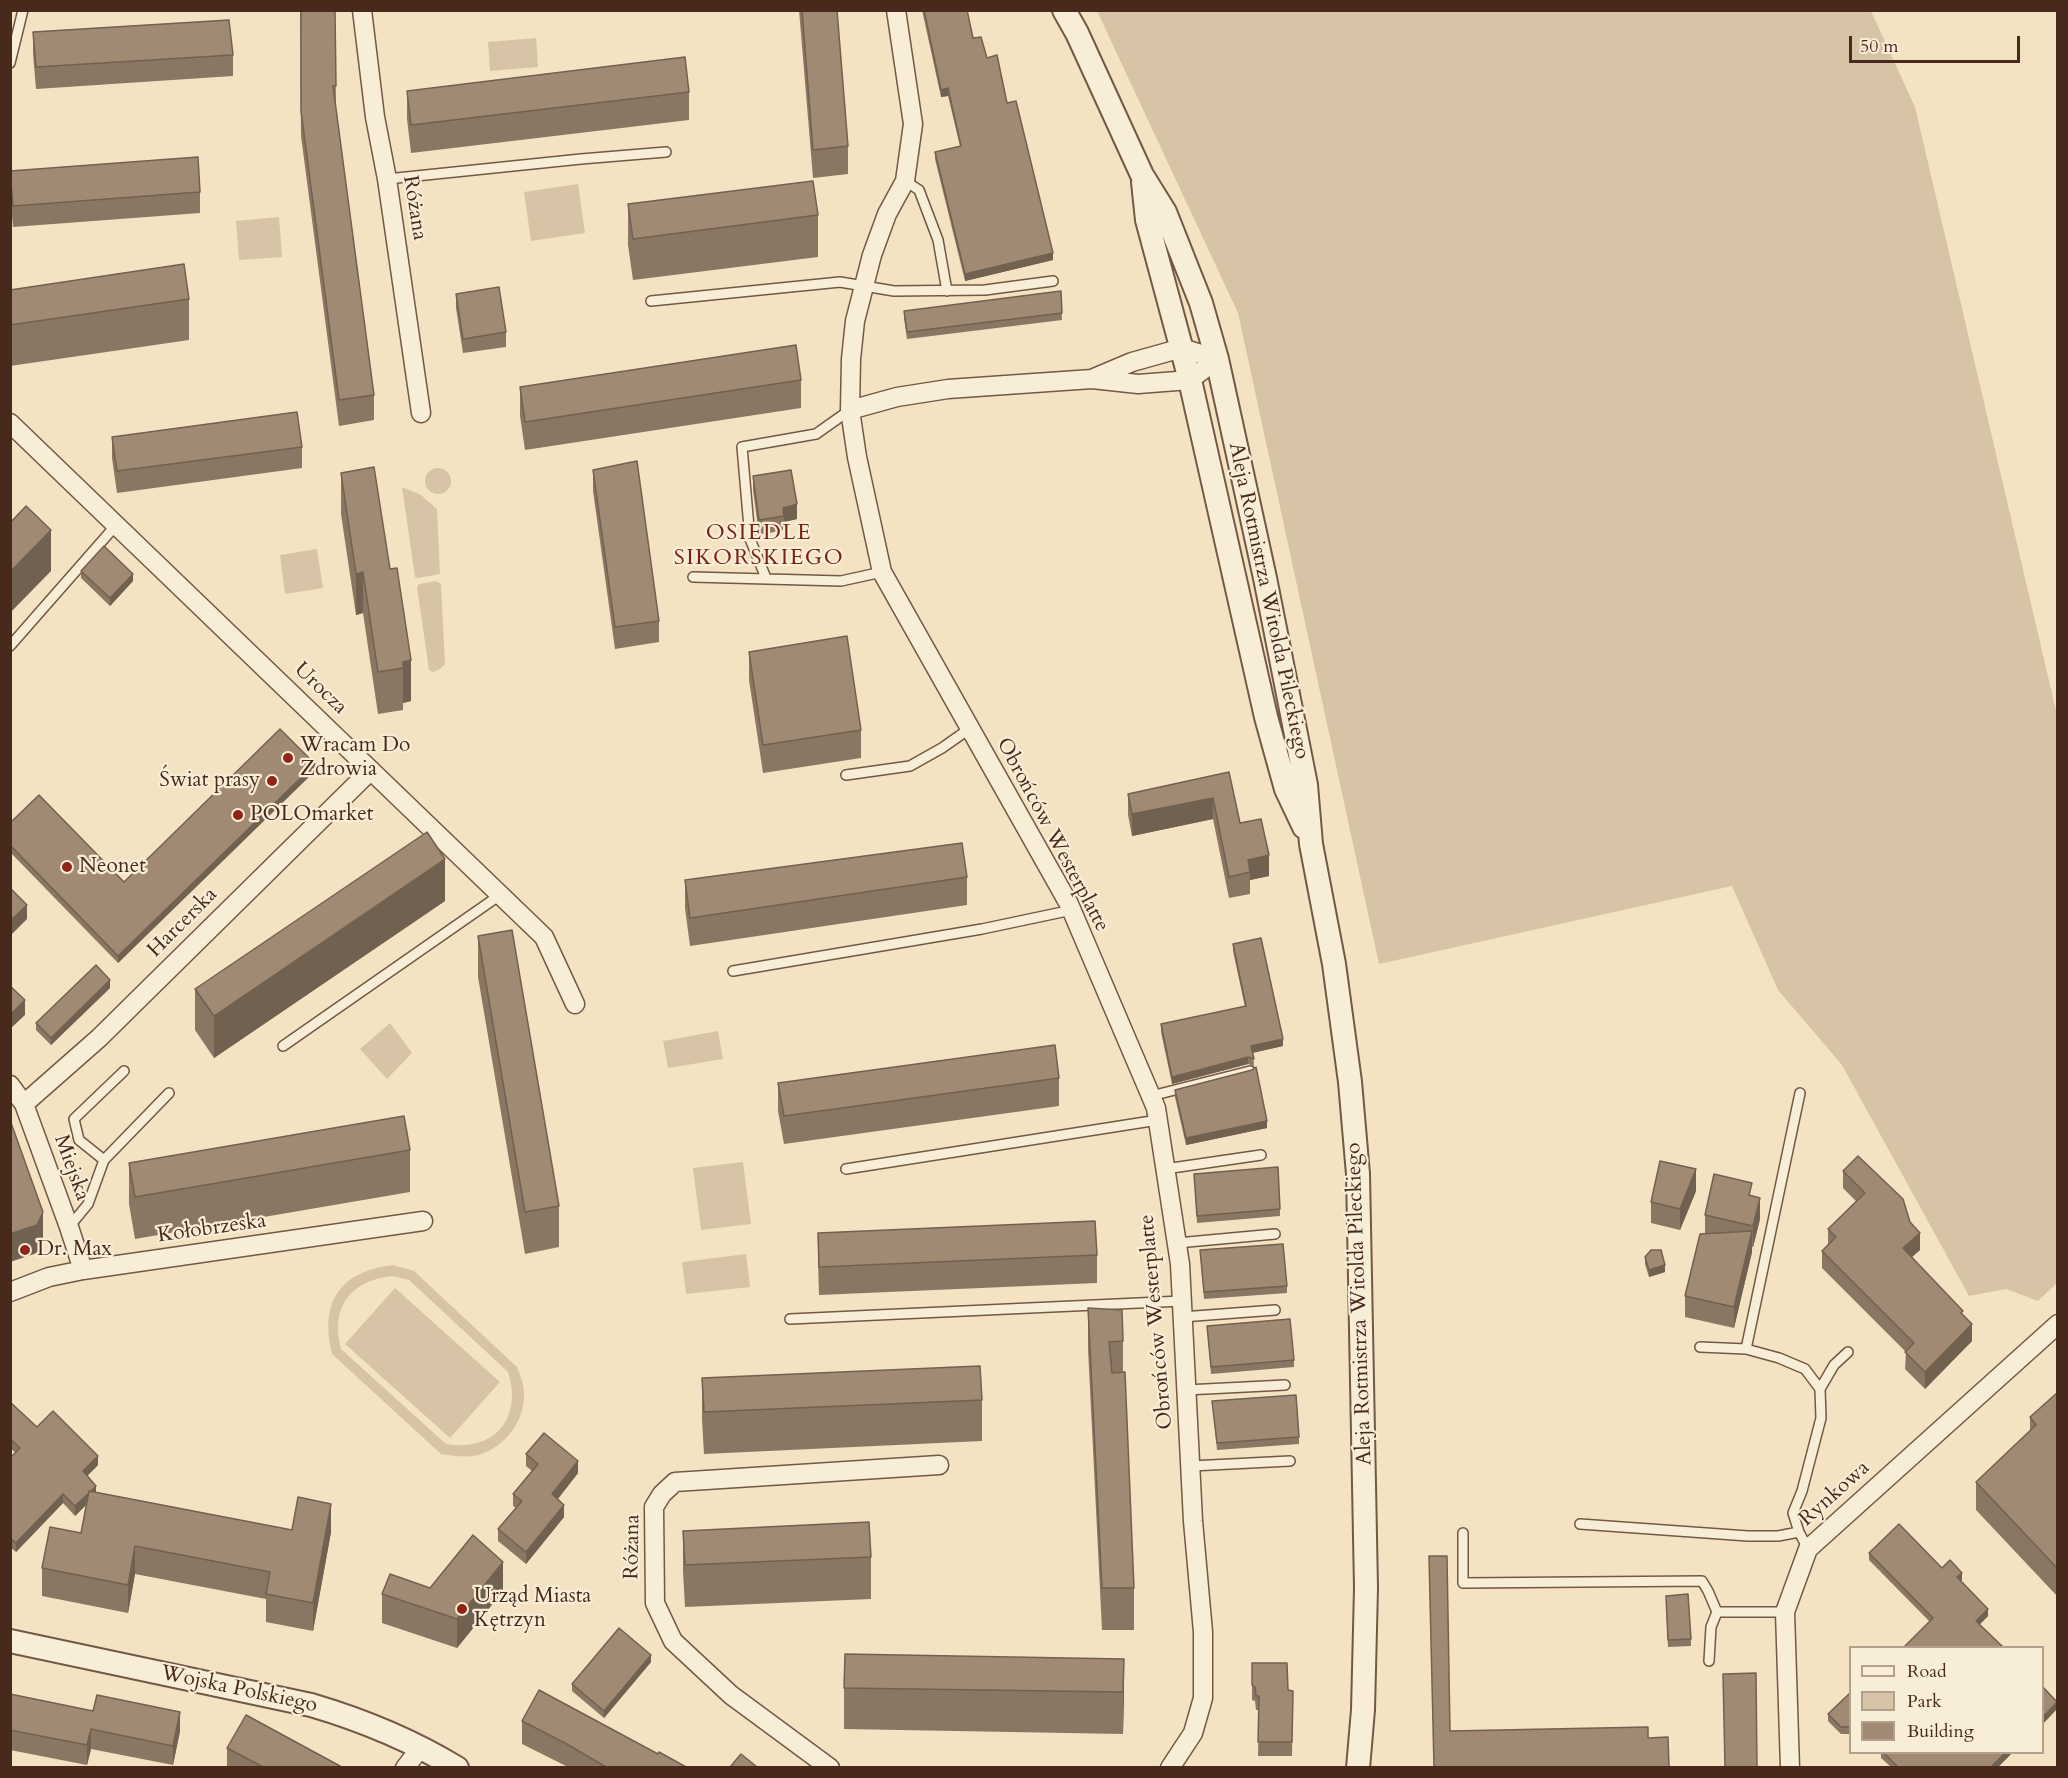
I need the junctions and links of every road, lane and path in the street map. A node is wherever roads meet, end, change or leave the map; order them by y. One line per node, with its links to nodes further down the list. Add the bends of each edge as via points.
1 (23, 10): 5 (lane)
2 (362, 10): 8 (street, Różana)
3 (896, 10): 9 (street, Obrońców Westerplatte, via 913,123)
4 (1064, 10): 7 (street, Aleja Rotmistrza Witolda Pileckiego)
5 (10, 63)
6 (666, 152): 8 (lane)
7 (1142, 175): 14 (street, Aleja Rotmistrza Witolda Pileckiego, via 1147,220); 15 (street, Aleja Rotmistrza Witolda Pileckiego, via 1165,212 1201,303)
8 (387, 179): 19 (street, Różana)
9 (905, 181): 11 (street, Obrońców Westerplatte, via 887,214); 12 (lane, via 919,190 938,240)
10 (1053, 281): 12 (lane)
11 (862, 287): 12 (lane); 13 (lane, via 840,282); 18 (street, Obrońców Westerplatte, via 851,359)
12 (947, 291)
13 (651, 301)
14 (1182, 348): 15 (street); 16 (street, via 1132,362); 17 (street, Aleja Rotmistrza Witolda Pileckiego)
15 (1217, 359): 17 (street); 29 (street, Aleja Rotmistrza Witolda Pileckiego, via 1304,773)
16 (1092, 379): 17 (street, via 1138,384); 18 (street, via 948,389)
17 (1190, 380): 29 (street, Aleja Rotmistrza Witolda Pileckiego, via 1266,717 1286,789)
18 (850, 410): 22 (street, Obrońców Westerplatte); 24 (lane, via 816,434 742,447 750,539)
19 (421, 413)
20 (10, 423): 21 (street, Urocza)
21 (117, 524): 25 (lane); 27 (street, Urocza)
22 (882, 572): 24 (lane, via 842,581); 26 (street, Obrońców Westerplatte)
23 (693, 577): 24 (lane)
24 (766, 578)
25 (10, 646)
26 (969, 729): 28 (lane, via 910,766); 31 (street, Obrońców Westerplatte)
27 (371, 770): 30 (street, Urocza); 41 (street, Harcerska, via 99,1038)
28 (846, 775)
29 (1311, 844): 79 (street, Aleja Rotmistrza Witolda Pileckiego, via 1334,964 1358,1174 1366,1588)
30 (500, 895): 33 (street, Urocza, via 544,937); 34 (lane)
31 (1072, 910): 32 (lane); 40 (street, Obrońców Westerplatte)
32 (733, 971)
33 (575, 1004)
34 (283, 1046)
35 (124, 1071): 44 (lane, via 74,1119 79,1140)
36 (1250, 1071): 40 (lane)
37 (10, 1085): 41 (street, Miejska)
38 (169, 1093): 44 (lane)
39 (1800, 1093): 58 (lane)
40 (1151, 1096): 42 (street, Obrońców Westerplatte)
41 (24, 1104): 48 (street, Miejska)
42 (1158, 1120): 45 (lane); 46 (street, Obrońców Westerplatte)
43 (1261, 1155): 46 (lane)
44 (104, 1160): 48 (lane, via 88,1204)
45 (846, 1169)
46 (1166, 1169): 50 (street, Obrońców Westerplatte)
47 (423, 1221): 51 (street, Kołobrzeska)
48 (69, 1227): 51 (street, Miejska)
49 (1275, 1234): 50 (lane)
50 (1177, 1243): 53 (street, Obrońców Westerplatte)
51 (83, 1270): 52 (street, Kołobrzeska, via 49,1277)
52 (10, 1292)
53 (1182, 1309): 54 (lane); 55 (lane); 62 (street, Obrońców Westerplatte)
54 (1275, 1310)
55 (790, 1318)
56 (2058, 1324): 69 (street, Rynkowa)
57 (1700, 1347): 58 (lane)
58 (1746, 1349): 61 (lane, via 1805,1369)
59 (1848, 1352): 61 (lane, via 1834,1365)
60 (1285, 1385): 62 (lane)
61 (1820, 1389): 67 (lane, via 1821,1418 1793,1513)
62 (1186, 1390): 65 (street, Obrońców Westerplatte)
63 (1290, 1461): 65 (lane)
64 (939, 1465): 77 (street, Różana, via 675,1482 654,1507 655,1603 673,1641 731,1695)
65 (1191, 1466): 78 (street, Obrońców Westerplatte, via 1203,1632 1203,1698 1193,1733)
66 (1580, 1524): 67 (lane, via 1748,1536)
67 (1799, 1532): 69 (lane)
68 (1462, 1533): 70 (lane, via 1463,1583 1702,1581)
69 (1808, 1549): 71 (street, Rynkowa)
70 (1717, 1612): 71 (lane); 73 (lane)
71 (1785, 1612): 80 (street, Rynkowa)
72 (10, 1641): 74 (street, Wojska Polskiego, via 310,1705 348,1716)
73 (1709, 1661)
74 (421, 1747): 75 (street); 76 (street, Wojska Polskiego)
75 (405, 1767)
76 (457, 1767)
77 (830, 1767)
78 (1170, 1767)
79 (1358, 1767)
80 (1790, 1767)

